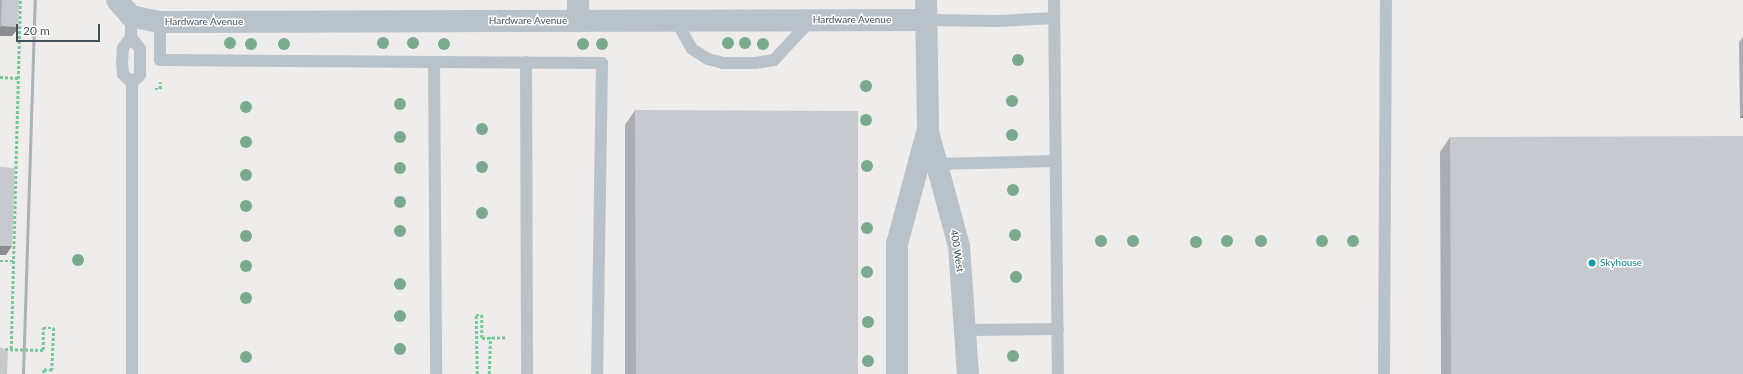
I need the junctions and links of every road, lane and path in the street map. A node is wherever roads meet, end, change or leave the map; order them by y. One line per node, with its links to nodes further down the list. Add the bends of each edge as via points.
1 (20, 0): 15 (path)
2 (1054, 0): 7 (lane)
3 (1386, 0): 40 (lane)
4 (124, 8): 10 (street, Hardware Avenue); 11 (lane)
5 (578, 10): 9 (street, Hardware Avenue); 10 (street, Hardware Avenue)
6 (926, 10): 7 (lane, via 998,22); 8 (street, Hardware Avenue); 17 (street, 400 West)
7 (1054, 18): 18 (lane)
8 (811, 20): 9 (street, Hardware Avenue); 9 (lane, via 774,60 755,63 723,63 708,59 692,49)
9 (676, 21)
10 (160, 22): 12 (lane, via 160,60)
11 (131, 37): 16 (lane, via 140,49 140,75); 16 (lane, via 123,48 122,63 123,74)
12 (434, 62): 13 (lane); 32 (lane)
13 (526, 62): 25 (lane); 36 (lane, via 602,63)
14 (0, 77): 15 (path)
15 (18, 78): 21 (path)
16 (132, 83): 31 (lane)
17 (928, 132): 19 (street, 400 West); 37 (street, 400 West, via 897,244)
18 (1056, 161): 19 (lane); 22 (lane)
19 (936, 164): 23 (street, 400 West, via 959,246)
20 (0, 261): 21 (path)
21 (13, 261): 28 (path)
22 (1058, 329): 23 (lane); 39 (lane)
23 (966, 330): 38 (street, 400 West)
24 (490, 338): 25 (path); 33 (path, via 482,338 482,314 476,314); 34 (path)
25 (527, 338): 35 (lane)
26 (0, 349): 27 (path)
27 (4, 349): 28 (path); 29 (path)
28 (11, 349): 30 (path, via 43,350 43,328 54,328 52,370 44,370)
29 (4, 355)
30 (44, 374)
31 (132, 374)
32 (436, 374)
33 (477, 374)
34 (489, 374)
35 (527, 374)
36 (598, 374)
37 (897, 374)
38 (968, 374)
39 (1058, 374)
40 (1384, 374)

